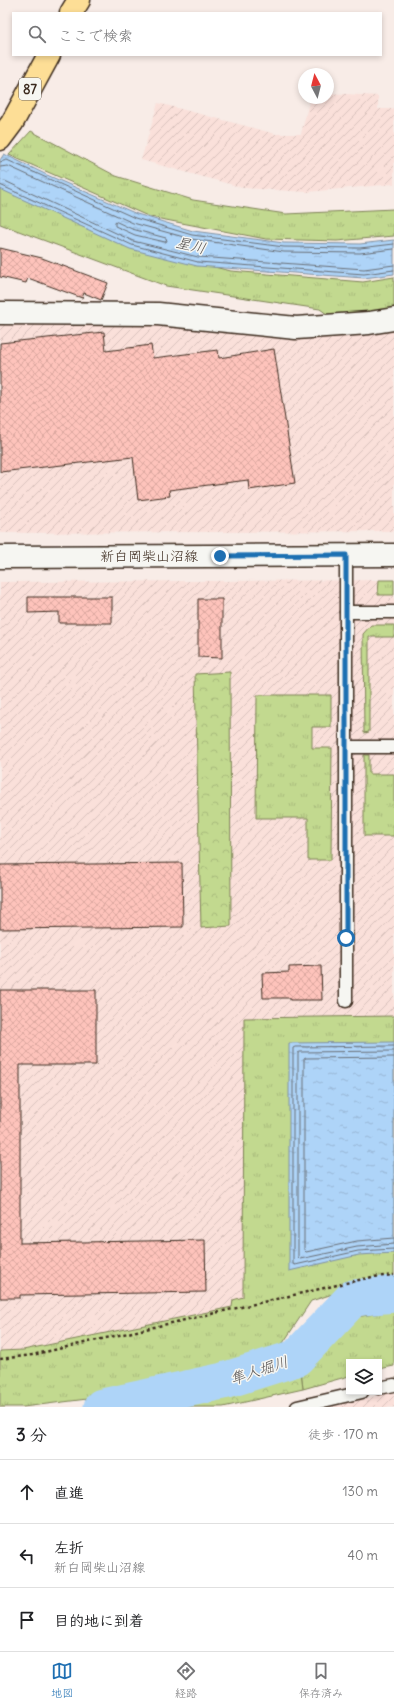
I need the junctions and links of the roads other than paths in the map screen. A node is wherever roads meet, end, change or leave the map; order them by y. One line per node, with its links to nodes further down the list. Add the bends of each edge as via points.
1 (78, 0): 2 (main road)
2 (72, 12)
3 (48, 56): 4 (main road, 87)
4 (6, 131)
5 (0, 313): 6 (street, via 158,314 296,328 369,323)
6 (394, 318)
7 (346, 555): 8 (street, 新白岡柴山沼線); 9 (street, 新白岡柴山沼線); 10 (lane)
8 (394, 555)
9 (0, 557)
10 (346, 612): 11 (lane); 12 (lane)
11 (394, 612)
12 (346, 747): 13 (lane); 14 (lane)
13 (394, 747)
14 (346, 1001)
15 (394, 1385): 16 (lane)
16 (382, 1387)
17 (349, 1395): 18 (lane)
18 (297, 1407)

